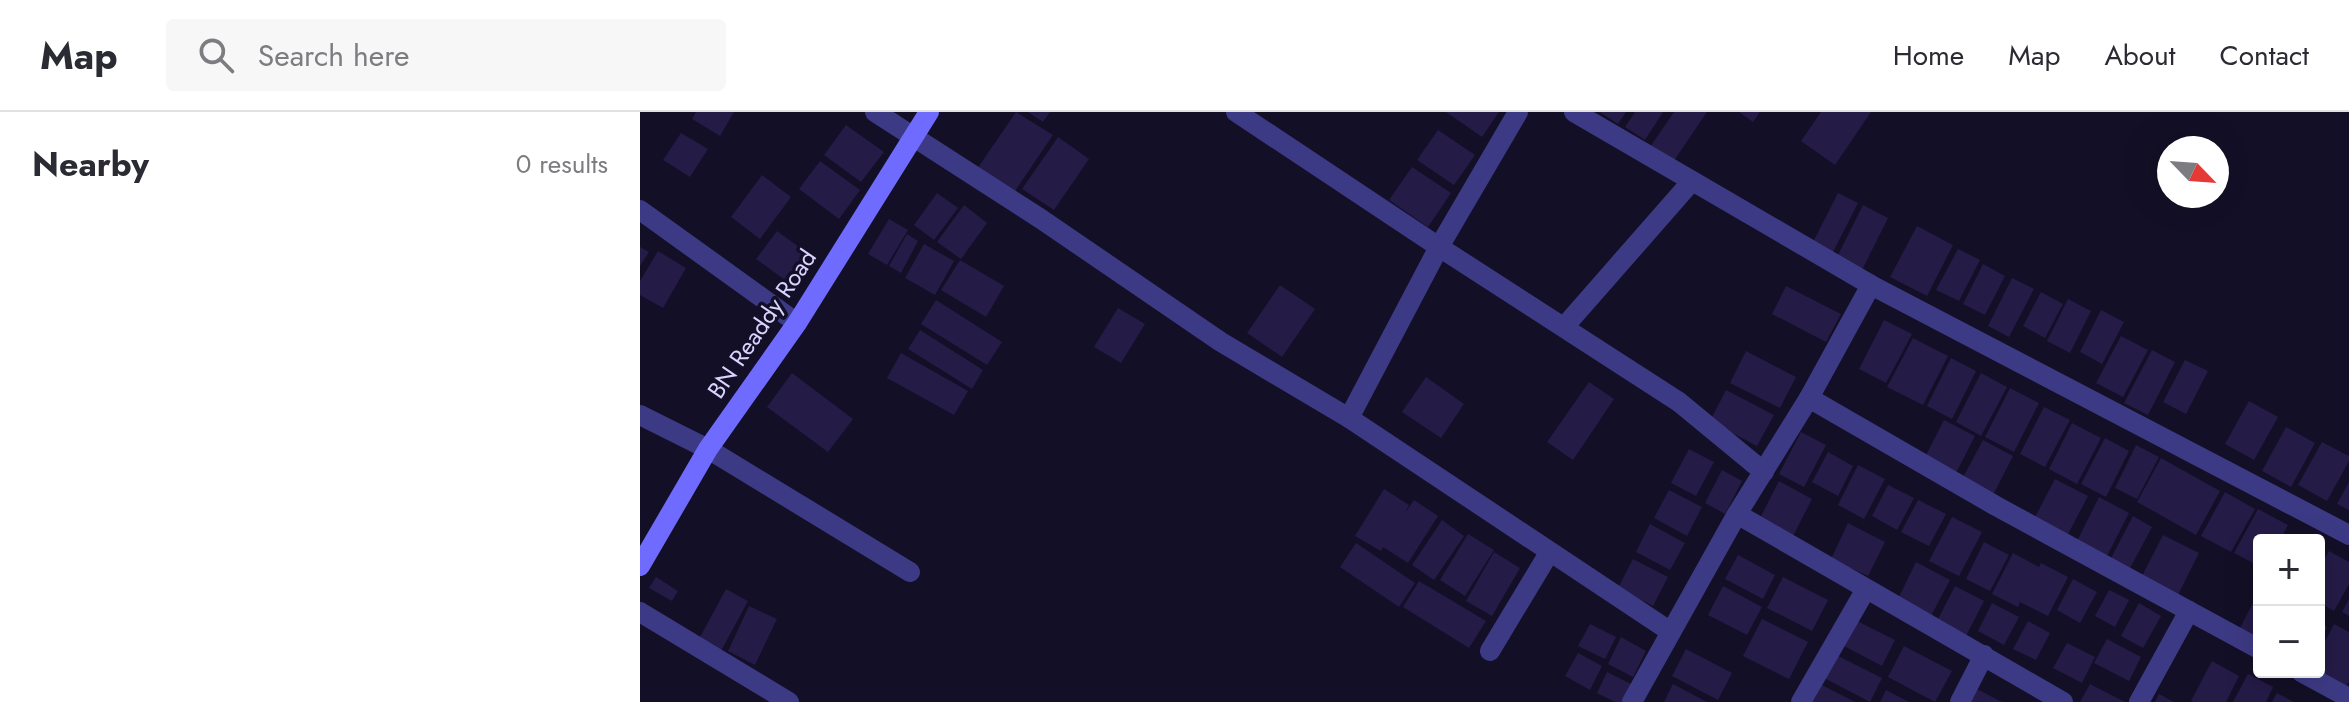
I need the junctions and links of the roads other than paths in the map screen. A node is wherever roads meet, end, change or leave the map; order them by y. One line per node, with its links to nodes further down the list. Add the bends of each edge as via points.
1 (875, 112): 6 (street)
2 (929, 112): 6 (street, BN Readdy Road)
3 (1236, 112): 9 (street)
4 (1518, 112): 9 (street)
5 (1574, 112): 7 (street)
6 (913, 139): 11 (street, BN Readdy Road); 15 (street, via 1221,342)
7 (1692, 181): 10 (street); 12 (street)
8 (640, 210): 11 (street)
9 (1439, 247): 12 (street); 15 (street)
10 (1871, 285): 13 (street); 19 (street)
11 (797, 323): 16 (street, BN Readdy Road)
12 (1564, 327): 17 (street, via 1679,402)
13 (1809, 398): 17 (street); 24 (street)
14 (640, 415): 16 (street)
15 (1349, 418): 20 (street)
16 (708, 449): 21 (street, BN Readdy Road); 22 (street)
17 (1764, 472): 18 (street)
18 (1737, 514): 23 (street); 26 (street)
19 (2349, 535)
20 (1549, 553): 26 (street); 28 (street)
21 (640, 566)
22 (910, 572)
23 (1866, 589): 29 (street); 34 (street)
24 (2189, 611): 27 (street); 37 (street)
25 (640, 612): 32 (street)
26 (1671, 632): 33 (street)
27 (2253, 646)
28 (1490, 651)
29 (1984, 655): 35 (street); 36 (street)
30 (2312, 678): 31 (street)
31 (2349, 698)
32 (789, 702)
33 (1632, 702)
34 (1801, 702)
35 (1960, 702)
36 (2063, 702)
37 (2139, 702)

